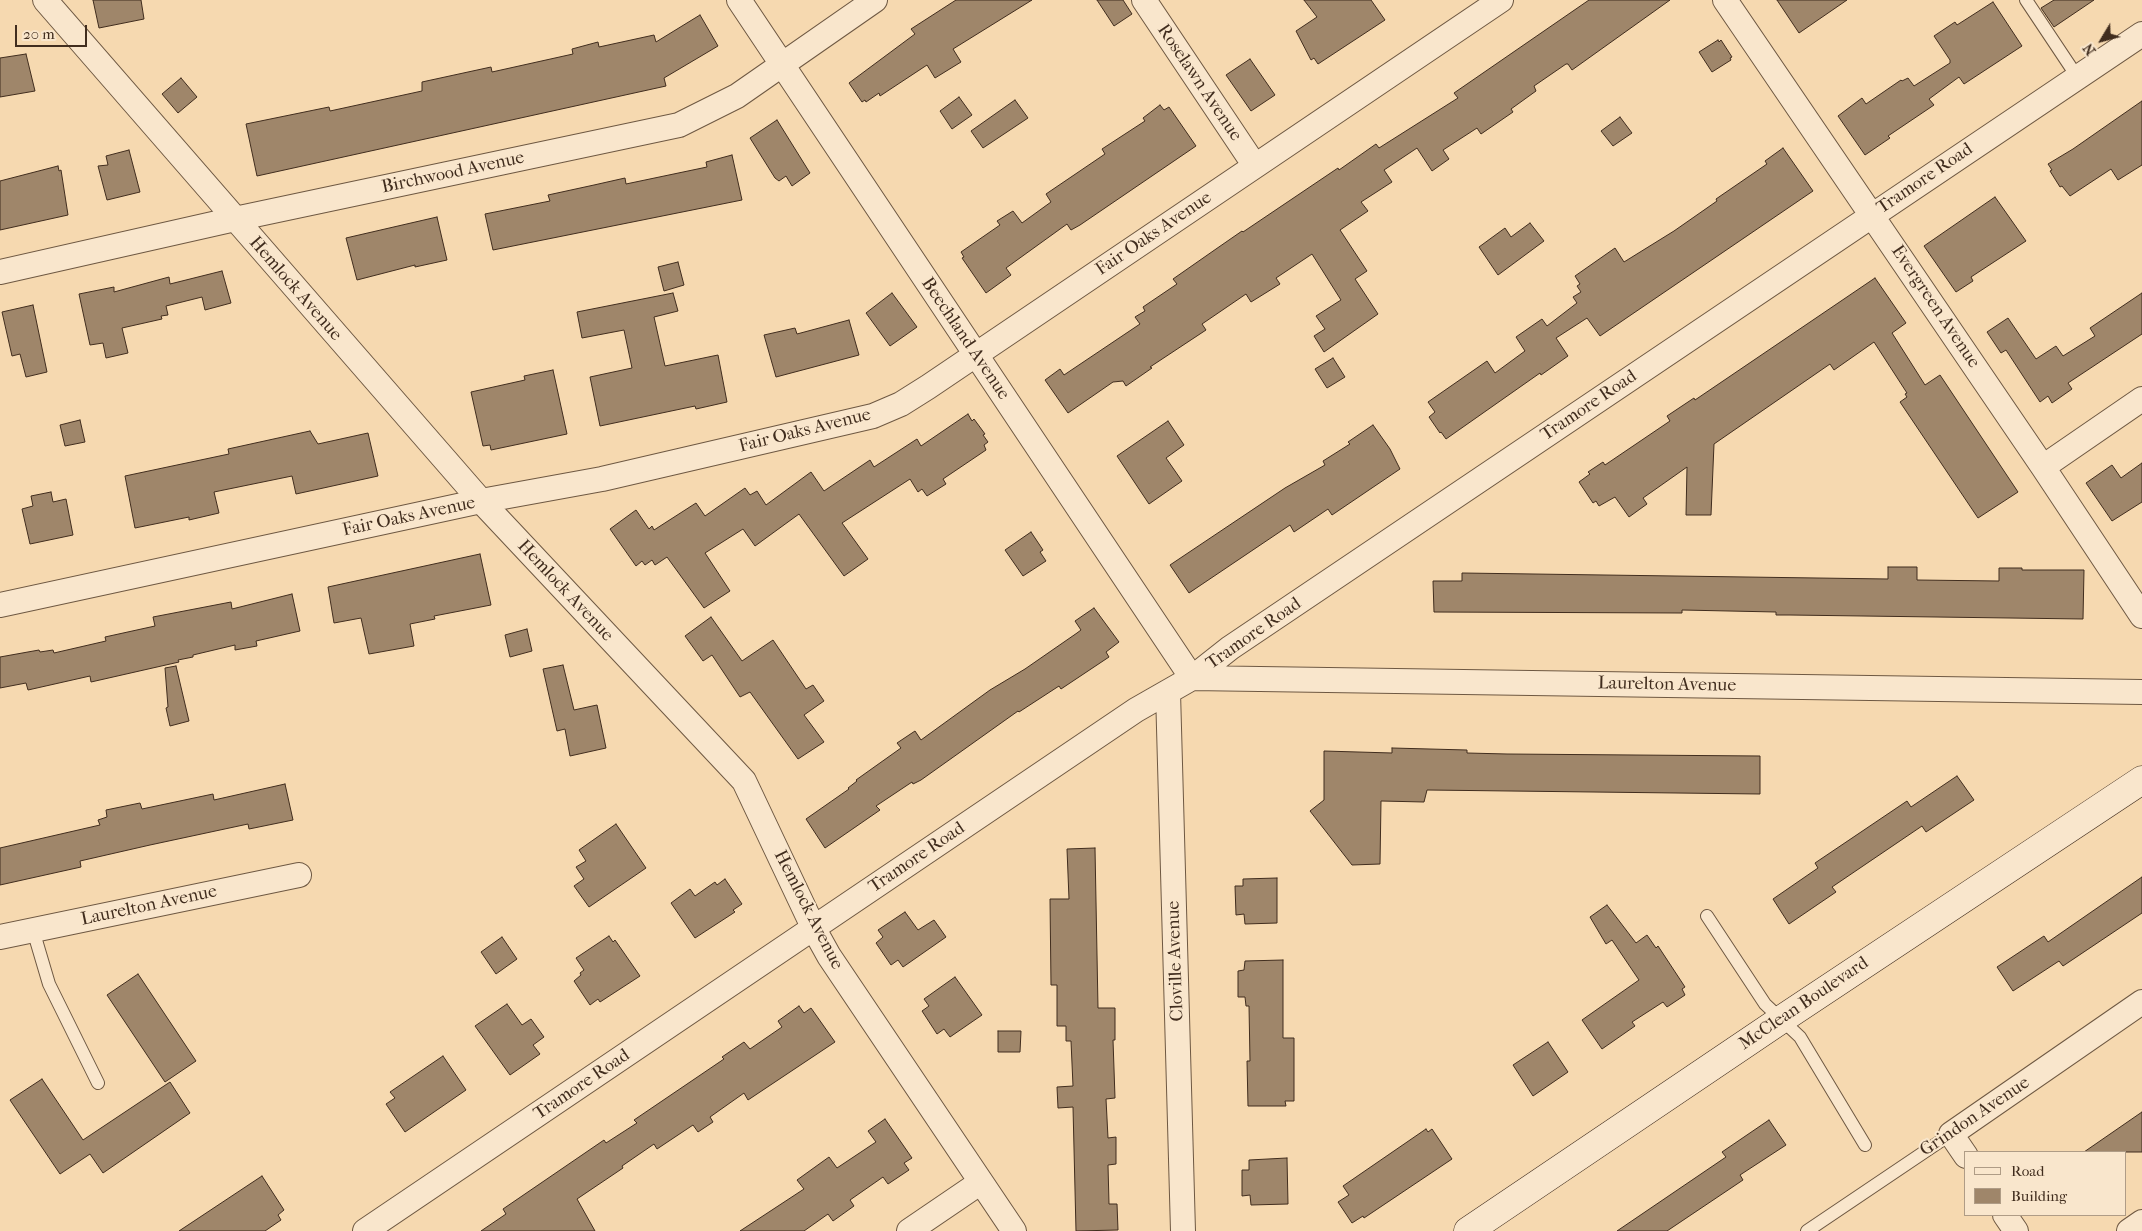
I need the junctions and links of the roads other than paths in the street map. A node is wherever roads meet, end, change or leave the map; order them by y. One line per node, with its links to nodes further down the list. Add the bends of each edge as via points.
1 (45, 0): 13 (street, Hemlock Avenue)
2 (738, 0): 9 (street, Beechland Avenue)
3 (875, 0): 9 (street, Birchwood Avenue)
4 (1144, 0): 11 (street, Roselawn Avenue)
5 (1501, 0): 11 (street, Fair Oaks Avenue)
6 (1725, 0): 12 (street, Evergreen Avenue)
7 (2026, 0): 10 (lane)
8 (2142, 34): 10 (street, Tramore Road)
9 (781, 64): 13 (street, Birchwood Avenue, via 737,96 679,125); 15 (street, Beechland Avenue)
10 (2078, 78): 12 (street, Tramore Road)
11 (1255, 166): 15 (street, Fair Oaks Avenue)
12 (1872, 215): 17 (street, Evergreen Avenue); 21 (street, Tramore Road, via 1238,643)
13 (235, 219): 14 (street, Birchwood Avenue); 18 (street, Hemlock Avenue)
14 (0, 272)
15 (976, 355): 18 (street, Fair Oaks Avenue, via 901,404 873,416 602,479); 21 (street, Beechland Avenue)
16 (2142, 399): 17 (street)
17 (2043, 466): 20 (street, Evergreen Avenue)
18 (480, 501): 19 (street, Fair Oaks Avenue); 27 (street, Hemlock Avenue, via 744,781)
19 (0, 605)
20 (2142, 616)
21 (1192, 678): 22 (street, Tramore Road); 23 (street, Laurelton Avenue)
22 (1168, 692): 27 (street, Tramore Road, via 1136,710); 42 (street, Cloville Avenue)
23 (2142, 692)
24 (2142, 780): 31 (street, McClean Boulevard)
25 (299, 875): 28 (street, Laurelton Avenue)
26 (1708, 916): 31 (lane, via 1765,1004)
27 (814, 929): 36 (street, Hemlock Avenue, via 828,956); 39 (street, Tramore Road)
28 (33, 930): 29 (street, Laurelton Avenue); 32 (lane, via 49,984)
29 (0, 937)
30 (2142, 1002): 33 (street, Grindon Avenue)
31 (1782, 1019): 34 (lane, via 1800,1036); 43 (street, McClean Boulevard)
32 (98, 1083)
33 (1951, 1134): 35 (street); 44 (lane, Grindon Avenue)
34 (1865, 1145)
35 (1964, 1153)
36 (981, 1182): 40 (street); 41 (street, Hemlock Avenue)
37 (2006, 1216): 45 (street)
38 (2142, 1222): 46 (street)
39 (365, 1231)
40 (909, 1231)
41 (1014, 1231)
42 (1183, 1231)
43 (1468, 1231)
44 (1808, 1231)
45 (2016, 1231)
46 (2130, 1231)

